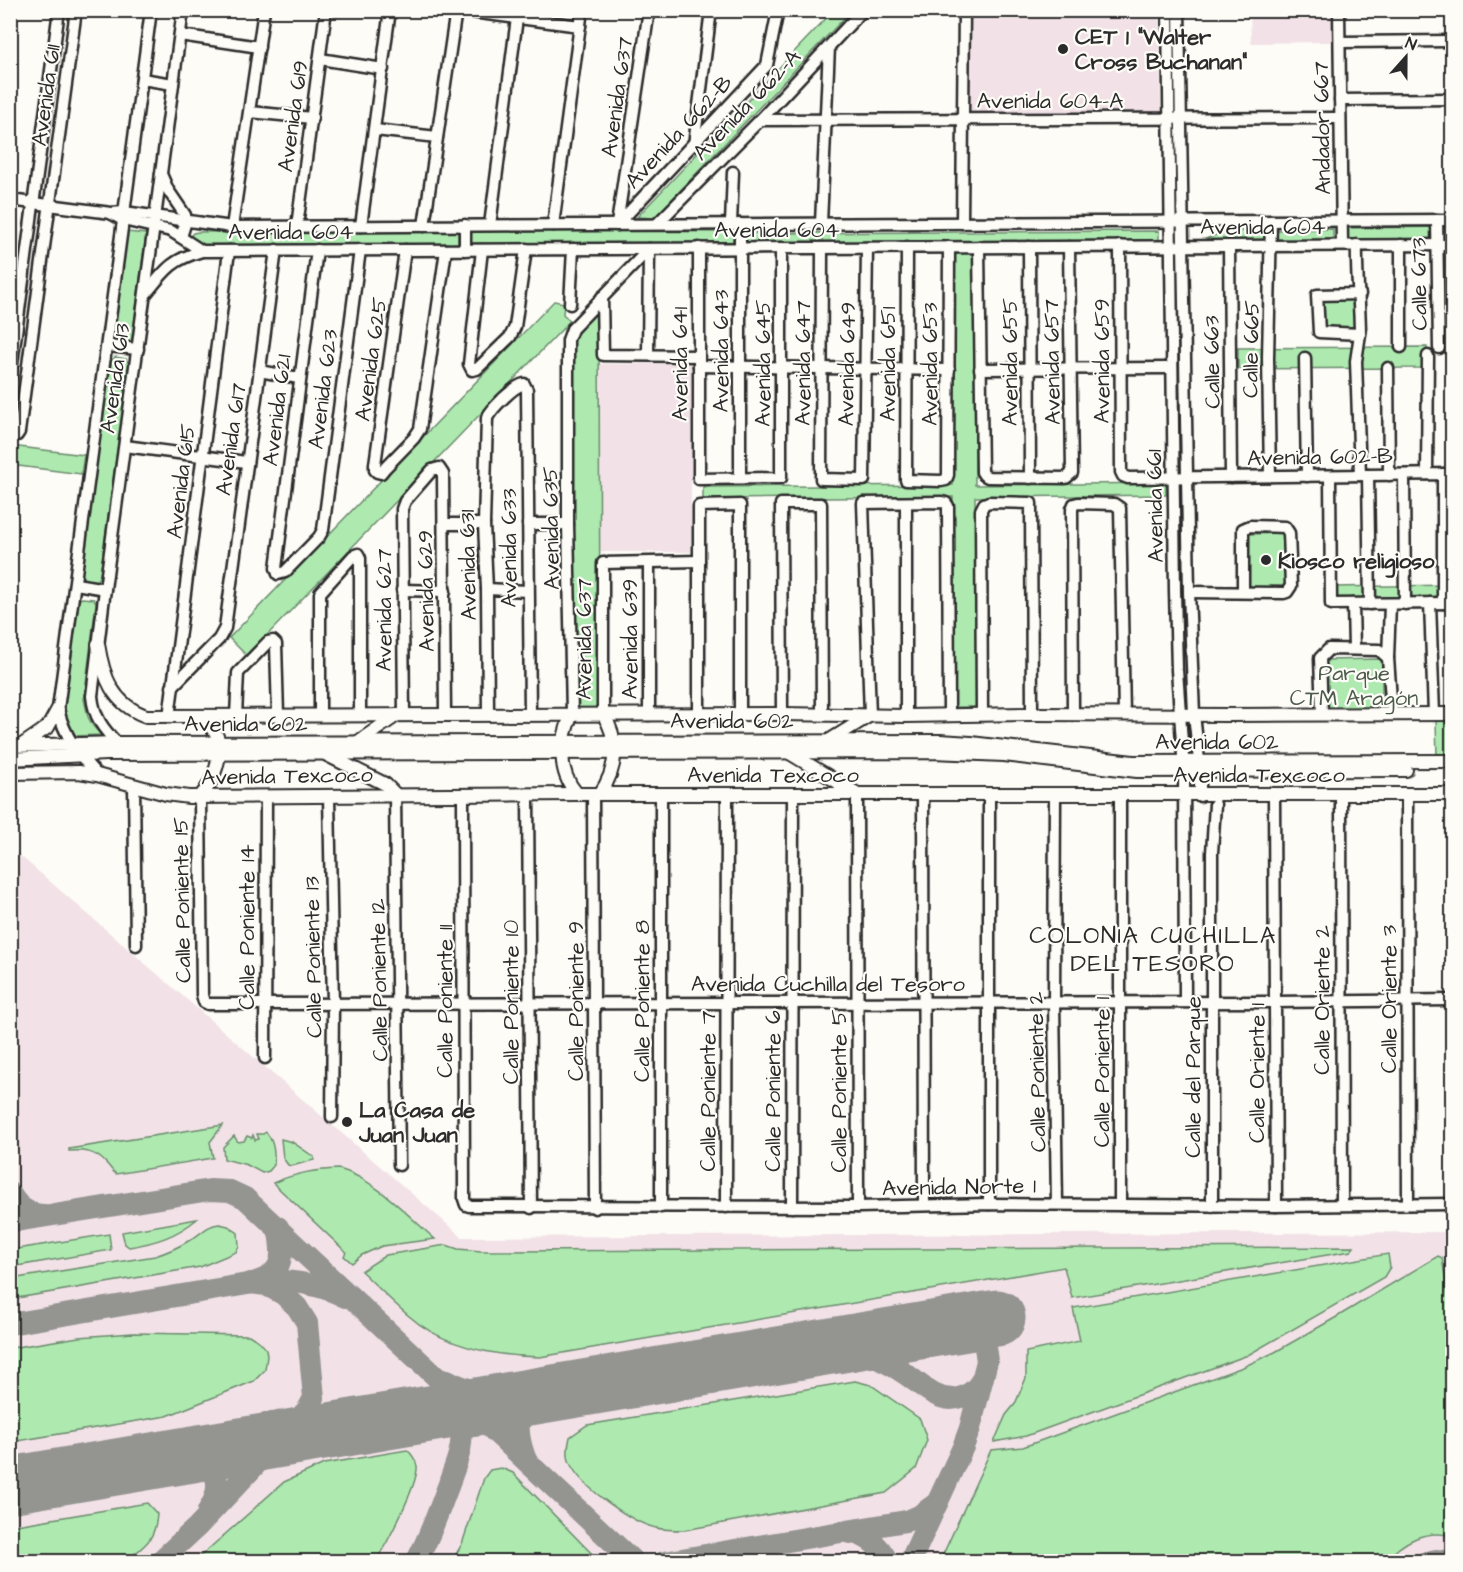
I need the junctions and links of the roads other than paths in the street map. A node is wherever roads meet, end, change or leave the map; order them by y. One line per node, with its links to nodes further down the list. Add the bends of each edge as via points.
1 (59, 10): 46 (street, Avenida 611)
2 (76, 10): 47 (street, Avenida 611)
3 (151, 10): 27 (street, Avenida 613)
4 (183, 10): 20 (street, Avenida 613)
5 (264, 10): 23 (street)
6 (326, 10): 25 (street, Avenida 619)
7 (390, 10): 26 (street)
8 (456, 10): 18 (street); 41 (street)
9 (582, 10): 19 (street)
10 (649, 10): 64 (street, Avenida 637)
11 (711, 10): 42 (street)
12 (778, 10): 42 (street, Avenida 662-B, via 767,64)
13 (863, 10): 24 (street, Avenida 662-A)
14 (964, 10): 35 (street)
15 (1168, 10): 28 (street, Avenida 661)
16 (1179, 10): 28 (street, Avenida 661)
17 (1339, 10): 22 (street, Andador 667)
18 (517, 18): 19 (street); 62 (street)
19 (580, 26): 63 (street)
20 (180, 35): 23 (street); 29 (street, Avenida 613)
21 (1452, 41): 22 (street)
22 (1340, 42): 31 (street, Andador 667)
23 (259, 47): 32 (street)
24 (829, 47): 38 (street, Avenida 662-A); 39 (street)
25 (320, 59): 26 (street); 33 (street, Avenida 619)
26 (383, 69): 40 (street)
27 (142, 79): 29 (street); 48 (street, Avenida 613)
28 (1175, 81): 36 (street, Avenida 661); 37 (street, Avenida 661)
29 (173, 84): 44 (street, Avenida 613)
30 (1452, 99): 31 (street)
31 (1340, 100): 34 (street, Andador 667)
32 (250, 112): 33 (street); 68 (street)
33 (312, 118): 65 (street, Avenida 619)
34 (1340, 118): 37 (street, Avenida 604-A); 54 (street, Andador 667)
35 (963, 119): 36 (street, Avenida 604-A); 39 (street, Avenida 604-A); 57 (street)
36 (1169, 119): 37 (street, Avenida 604-A); 55 (street, Avenida 661)
37 (1181, 119): 56 (street, Avenida 661)
38 (760, 120): 39 (street, Avenida 604-A); 58 (street, Avenida 662-A)
39 (826, 120): 60 (street)
40 (375, 130): 41 (street); 66 (street)
41 (437, 137): 67 (street)
42 (694, 145): 64 (street, Avenida 662-B)
43 (733, 172): 59 (street, Avenida 643)
44 (161, 173): 51 (street, Avenida 613); 52 (street)
45 (10, 200): 46 (street, Avenida 604)
46 (34, 202): 47 (street, Avenida 604); 128 (street, Avenida 611)
47 (51, 204): 48 (street, Avenida 604); 131 (street, Avenida 611)
48 (124, 216): 51 (street, Avenida 604); 107 (street, Avenida 613)
49 (1437, 220): 50 (street, Avenida 604); 54 (street, Avenida 604); 73 (street, Calle 673)
50 (1452, 220)
51 (154, 221): 52 (street, Avenida 604); 69 (street, Avenida 604); 103 (street, Avenida 613)
52 (186, 221): 68 (street, Avenida 604); 69 (street)
53 (1271, 221): 54 (street, Avenida 604); 56 (street, Avenida 604); 79 (street, Calle 665)
54 (1341, 221): 70 (street, Andador 667)
55 (1170, 222): 56 (street, Avenida 604); 57 (street, Avenida 604); 76 (street, Avenida 661)
56 (1183, 222): 77 (street, Avenida 661)
57 (963, 223): 60 (street, Avenida 604)
58 (657, 224): 59 (street, Avenida 604); 64 (street, Avenida 604)
59 (735, 224): 60 (street, Avenida 604); 85 (street, Avenida 643)
60 (821, 224)
61 (465, 225): 62 (street, Avenida 604); 67 (street, Avenida 604); 98 (street)
62 (490, 225): 63 (street, Avenida 604)
63 (553, 225): 64 (street, Avenida 604)
64 (617, 225)
65 (297, 226): 66 (street, Avenida 604); 68 (street, Avenida 604)
66 (361, 226): 67 (street, Avenida 604)
67 (424, 226)
68 (232, 227)
69 (181, 237): 100 (street, Avenida 604)
70 (1342, 245): 71 (street, Avenida 604); 79 (street, Avenida 604)
71 (1357, 245): 72 (street, Avenida 604); 102 (street)
72 (1401, 245): 73 (street, Avenida 604); 108 (street)
73 (1437, 245): 74 (street, Avenida 604); 110 (street, Calle 673)
74 (1452, 245)
75 (1120, 246): 76 (street, Avenida 604); 83 (street, Avenida 604); 120 (street, Avenida 659)
76 (1170, 246): 77 (street, Avenida 604); 121 (street, Avenida 661)
77 (1184, 246): 78 (street, Avenida 604); 143 (street, Avenida 661)
78 (1229, 246): 79 (street, Avenida 604); 147 (street, Calle 663)
79 (1272, 246): 144 (street, Calle 665, via 1268,358)
80 (949, 247): 81 (street, Avenida 604); 89 (street, Avenida 604); 126 (street, Avenida 653)
81 (979, 247): 82 (street, Avenida 604); 125 (street)
82 (1029, 247): 83 (street, Avenida 604); 118 (street, Avenida 655)
83 (1070, 247): 119 (street, Avenida 657)
84 (699, 248): 85 (street, Avenida 604); 92 (street, Avenida 604); 114 (street, Avenida 641)
85 (740, 248): 86 (street, Avenida 604); 115 (street, Avenida 643)
86 (781, 248): 87 (street, Avenida 604); 116 (street, Avenida 645)
87 (822, 248): 88 (street, Avenida 604); 117 (street, Avenida 647)
88 (867, 248): 89 (street, Avenida 604); 123 (street, Avenida 649)
89 (907, 248): 124 (street, Avenida 651)
90 (526, 249): 91 (street, Avenida 604); 99 (street, Avenida 604); 99 (street, via 515,327 510,337 477,369 472,369 469,364)
91 (573, 249): 92 (street, Avenida 604); 105 (street)
92 (649, 249): 104 (street); 111 (street)
93 (276, 250): 94 (street, Avenida 604); 101 (street, Avenida 604); 127 (street, Avenida 617)
94 (317, 250): 95 (street, Avenida 604); 129 (street, Avenida 621)
95 (360, 250): 96 (street, Avenida 604); 159 (street, Avenida 623, via 322,532 285,572)
96 (405, 250): 97 (street, Avenida 604); 97 (street, Avenida 625, via 377,472 418,432)
97 (446, 250): 98 (street, Avenida 604)
98 (465, 250): 99 (street, Avenida 604)
99 (482, 250)
100 (202, 251): 101 (street, Avenida 604); 103 (street, via 172,263)
101 (229, 251): 133 (street, Avenida 615)
102 (1359, 294): 106 (street); 106 (street, via 1317,295 1319,332)
103 (145, 295): 109 (street, Avenida 613)
104 (602, 297): 111 (street, via 602,353); 156 (street, Avenida 635, via 572,329 568,340)
105 (570, 304)
106 (1360, 334): 138 (street, via 1356,361)
107 (107, 346): 109 (street); 160 (street, Avenida 613)
108 (1401, 347)
109 (138, 348): 132 (street, Avenida 613)
110 (1439, 348)
111 (648, 355): 114 (street)
112 (1428, 356): 136 (street, Calle 673)
113 (1305, 358): 145 (street)
114 (699, 361): 115 (street); 148 (street, Avenida 641, via 699,479)
115 (740, 367): 116 (street); 148 (street, Avenida 643)
116 (781, 367): 117 (street); 148 (street, Avenida 645, via 781,478)
117 (822, 368): 123 (street); 150 (street, Avenida 647, via 821,479)
118 (1028, 368): 119 (street); 125 (street); 149 (street, Avenida 655)
119 (1071, 368): 120 (street); 149 (street, Avenida 657, via 1071,476)
120 (1121, 368): 121 (street); 141 (street, Avenida 659)
121 (1171, 368): 142 (street, Avenida 661)
122 (1388, 368): 139 (street)
123 (867, 369): 124 (street); 150 (street, Avenida 649)
124 (907, 369): 126 (street); 151 (street, Avenida 651, via 906,480)
125 (980, 369): 149 (street, via 982,472 988,477)
126 (949, 370): 151 (street, Avenida 653)
127 (259, 371): 129 (street); 134 (street, Avenida 617)
128 (10, 378)
129 (299, 378): 159 (street, Avenida 621)
130 (524, 384): 154 (street, Avenida 631, via 517,386 488,416); 155 (street, Avenida 633)
131 (14, 435)
132 (125, 446): 133 (street); 162 (street, Avenida 613)
133 (203, 456): 134 (street); 177 (street, Avenida 615)
134 (246, 462): 177 (street, Avenida 617, via 223,633)
135 (439, 468): 153 (street, Avenida 629, via 443,474); 163 (street, Avenida 627, via 432,470 404,504)
136 (1427, 474): 137 (street, Avenida 602-B); 140 (street, Avenida 602-B)
137 (1448, 474): 170 (street)
138 (1364, 475): 139 (street, Avenida 602-B); 146 (street, Avenida 602-B); 172 (street)
139 (1389, 475): 140 (street, Avenida 602-B)
140 (1404, 475): 168 (street)
141 (1123, 476): 142 (street, Avenida 602-B)
142 (1173, 476): 143 (street, Avenida 602-B); 193 (street, Avenida 661)
143 (1188, 476): 147 (street, Avenida 602-B); 166 (street, Avenida 661)
144 (1270, 476): 145 (street, Avenida 602-B); 147 (street, Avenida 602-B)
145 (1307, 476): 146 (street, Avenida 602-B)
146 (1330, 476): 171 (street, via 1331,604)
147 (1231, 477)
148 (740, 478)
149 (1030, 478)
150 (864, 480)
151 (946, 480)
152 (906, 503): 188 (street, via 948,506); 206 (street, via 863,503); 207 (street)
153 (444, 524): 154 (street); 164 (street, Avenida 629)
154 (484, 524): 161 (street, Avenida 631)
155 (528, 524): 156 (street); 165 (street, Avenida 633)
156 (568, 524): 183 (street, Avenida 635)
157 (699, 561): 158 (street); 185 (street, via 699,506 740,505); 203 (street)
158 (649, 563): 184 (street, Avenida 637, via 603,563); 202 (street, Avenida 639)
159 (278, 574)
160 (76, 584): 162 (street); 178 (street, Avenida 613)
161 (487, 589): 165 (street); 181 (street, Avenida 631)
162 (105, 590): 174 (street, Avenida 613)
163 (402, 590): 164 (street); 200 (street, Avenida 627)
164 (445, 591): 201 (street, Avenida 629)
165 (528, 591): 182 (street, Avenida 633)
166 (1189, 592): 167 (street); 194 (street, Avenida 661)
167 (1243, 592): 167 (street, via 1244,529 1286,527 1289,591)
168 (1405, 603): 169 (street); 173 (street)
169 (1430, 603): 170 (street); 196 (street)
170 (1448, 603)
171 (1353, 604): 172 (street); 175 (street)
172 (1370, 604): 173 (street)
173 (1390, 604): 176 (street)
174 (98, 644): 208 (main road, Avenida 602, via 110,686 121,702 146,716); 210 (street, Avenida 613, via 93,709 101,726)
175 (1354, 649): 176 (street, via 1379,650); 195 (street, via 1329,649 1320,657)
176 (1389, 658): 179 (street)
177 (172, 687): 208 (street, Avenida 615)
178 (58, 709): 211 (street, Avenida 613); 213 (main road, via 48,727)
179 (1392, 713): 195 (main road, Avenida 602); 196 (main road, Avenida 602)
180 (360, 714): 199 (main road, Avenida 602); 199 (street, via 358,554 320,592); 200 (main road, Avenida 602)
181 (488, 714): 182 (main road, Avenida 602); 201 (main road, Avenida 602)
182 (530, 714): 183 (main road, Avenida 602)
183 (572, 714): 184 (main road, Avenida 602); 215 (main road)
184 (603, 714): 202 (main road, Avenida 602); 214 (main road)
185 (740, 714): 186 (main road, Avenida 602); 203 (main road, Avenida 602)
186 (782, 714): 187 (main road, Avenida 602); 187 (street, via 781,504 821,504)
187 (822, 714): 206 (main road, Avenida 602)
188 (949, 714): 189 (main road, Avenida 602); 207 (main road, Avenida 602)
189 (982, 714): 190 (main road, Avenida 602); 190 (street, via 981,510 989,502 1031,503)
190 (1032, 714): 191 (main road, Avenida 602)
191 (1073, 714): 192 (main road, Avenida 602); 192 (street, via 1074,504 1114,504 1120,510)
192 (1124, 714): 193 (main road, Avenida 602)
193 (1179, 714): 194 (main road, Avenida 602); 223 (street, Avenida 661)
194 (1194, 714): 195 (main road, Avenida 602); 222 (street, Avenida 661)
195 (1322, 714)
196 (1434, 714): 197 (main road, Avenida 602)
197 (1452, 714)
198 (278, 715): 199 (main road, Avenida 602); 205 (main road, Avenida 602); 205 (street, via 273,641 238,673)
199 (320, 715)
200 (401, 715): 201 (main road, Avenida 602); 212 (main road)
201 (445, 715)
202 (649, 715): 203 (main road, Avenida 602)
203 (699, 715)
204 (200, 716): 205 (main road, Avenida 602); 208 (main road, Avenida 602); 216 (main road, via 212,728)
205 (236, 716)
206 (870, 716): 207 (main road, Avenida 602); 209 (main road)
207 (906, 716)
208 (168, 717)
209 (828, 741): 214 (main road, Avenida 602); 223 (main road, Avenida 602, via 971,743)
210 (117, 743): 211 (main road, Avenida 602); 216 (main road, Avenida 602)
211 (72, 744): 213 (main road, Avenida 602); 219 (street, Avenida 613)
212 (355, 744): 215 (main road, Avenida 602); 216 (main road, Avenida 602)
213 (15, 746)
214 (614, 747): 215 (main road, Avenida 602); 217 (main road, Avenida 602); 230 (main road, via 611,775)
215 (563, 748): 218 (main road, Avenida 602); 229 (main road, via 566,778)
216 (218, 749): 218 (main road, Avenida 602); 219 (main road, Avenida 602); 248 (main road, via 214,775)
217 (787, 752): 223 (main road, Avenida 602, via 968,753 1137,771); 231 (main road)
218 (323, 753): 228 (main road, via 385,784)
219 (79, 755): 220 (main road, Avenida 602); 226 (street)
220 (10, 759)
221 (1452, 761): 222 (main road, Avenida 602)
222 (1199, 766): 223 (main road, Avenida 602); 224 (main road, Avenida 602); 247 (street, Avenida 661)
223 (1184, 767): 246 (street, Avenida 661)
224 (1452, 770)
225 (10, 773): 226 (main road, Avenida Texcoco)
226 (97, 775): 227 (main road, Avenida Texcoco)
227 (134, 786): 248 (main road, Avenida Texcoco); 251 (street)
228 (395, 794): 244 (main road, Avenida Texcoco); 245 (main road, Avenida Texcoco); 272 (street, Calle Poniente 12)
229 (577, 794): 230 (main road, Avenida Texcoco); 234 (main road, Avenida Texcoco)
230 (597, 794): 235 (main road, Avenida Texcoco); 267 (street, Calle Poniente 9)
231 (857, 794): 237 (main road, Avenida Texcoco); 238 (main road, Avenida Texcoco); 266 (street, Calle Poniente 5)
232 (1341, 794): 242 (main road, Avenida Texcoco); 243 (main road, Avenida Texcoco); 255 (street, Calle Oriente 2)
233 (1452, 794): 243 (main road, Avenida Texcoco)
234 (528, 795): 245 (main road, Avenida Texcoco); 264 (street, Calle Poniente 10)
235 (661, 795): 236 (main road, Avenida Texcoco); 268 (street, Calle Poniente 8)
236 (727, 795): 237 (main road, Avenida Texcoco); 269 (street, Calle Poniente 7)
237 (793, 795): 265 (street, Calle Poniente 6)
238 (923, 795): 239 (main road, Avenida Texcoco); 257 (street)
239 (989, 795): 240 (main road, Avenida Texcoco); 258 (street)
240 (1055, 795): 241 (main road, Avenida Texcoco); 259 (street, Calle Poniente 2)
241 (1120, 795): 246 (main road, Avenida Texcoco); 260 (street, Calle Poniente 1)
242 (1274, 795): 247 (main road, Avenida Texcoco); 262 (street, Calle Oriente 1)
243 (1407, 795): 252 (street, Calle Oriente 3)
244 (329, 796): 249 (main road, Avenida Texcoco); 271 (street, Calle Poniente 13)
245 (463, 796): 263 (street, Calle Poniente 11)
246 (1184, 796): 247 (main road, Avenida Texcoco); 254 (street, Avenida 661)
247 (1200, 796)
248 (200, 797): 249 (main road, Avenida Texcoco); 256 (street, Calle Poniente 15)
249 (266, 797): 270 (street, Calle Poniente 14)
250 (1215, 804): 261 (street, Calle del Parque)
251 (136, 945)
252 (1407, 1000): 253 (street, Avenida Cuchilla del Tesoro); 255 (street, Avenida Cuchilla del Tesoro); 276 (street, Calle Oriente 3)
253 (1452, 1000)
254 (1185, 1001): 260 (street, Avenida Cuchilla del Tesoro); 261 (street, Avenida Cuchilla del Tesoro)
255 (1341, 1001): 262 (street, Avenida Cuchilla del Tesoro); 283 (street, Calle Oriente 2)
256 (204, 1002): 270 (street, Avenida Cuchilla del Tesoro)
257 (923, 1002): 258 (street, Avenida Cuchilla del Tesoro); 266 (street, Avenida Cuchilla del Tesoro); 281 (street)
258 (990, 1002): 259 (street, Avenida Cuchilla del Tesoro); 277 (street)
259 (1054, 1002): 260 (street, Avenida Cuchilla del Tesoro); 278 (street, Calle Poniente 2)
260 (1120, 1002): 282 (street, Calle Poniente 1)
261 (1212, 1002): 262 (street, Avenida Cuchilla del Tesoro); 284 (street, Calle del Parque)
262 (1275, 1002): 285 (street, Calle Oriente 1)
263 (463, 1003): 264 (street, Avenida Cuchilla del Tesoro); 272 (street, Avenida Cuchilla del Tesoro); 280 (street, Calle Poniente 11)
264 (530, 1003): 267 (street, Avenida Cuchilla del Tesoro); 289 (street, Calle Poniente 10)
265 (792, 1003): 266 (street, Avenida Cuchilla del Tesoro); 269 (street, Avenida Cuchilla del Tesoro); 287 (street, Calle Poniente 6)
266 (857, 1003): 288 (street, Calle Poniente 5)
267 (595, 1004): 268 (street, Avenida Cuchilla del Tesoro); 290 (street, Calle Poniente 9)
268 (661, 1004): 269 (street, Avenida Cuchilla del Tesoro); 286 (street, Calle Poniente 8)
269 (727, 1004): 291 (street, Calle Poniente 7)
270 (266, 1005): 271 (street, Avenida Cuchilla del Tesoro); 273 (street, Calle Poniente 14)
271 (333, 1005): 272 (street, Avenida Cuchilla del Tesoro); 274 (street, Calle Poniente 13)
272 (398, 1005): 275 (street, Calle Poniente 12)
273 (266, 1058)
274 (332, 1117)
275 (399, 1165)
276 (1408, 1203): 279 (street, Avenida Norte 1); 283 (street, Avenida Norte 1)
277 (989, 1204): 278 (street, Avenida Norte 1); 281 (street, Avenida Norte 1)
278 (1057, 1204): 282 (street, Avenida Norte 1)
279 (1452, 1204)
280 (466, 1205): 289 (street, Avenida Norte 1)
281 (924, 1205): 288 (street, Avenida Norte 1)
282 (1120, 1205): 284 (street, Avenida Norte 1)
283 (1342, 1205): 285 (street, Avenida Norte 1)
284 (1212, 1206): 285 (street, Avenida Norte 1)
285 (1276, 1206)
286 (661, 1207): 290 (street, Avenida Norte 1); 291 (street, Avenida Norte 1)
287 (792, 1207): 288 (street, Avenida Norte 1); 291 (street, Avenida Norte 1)
288 (858, 1207)
289 (531, 1208): 290 (street, Avenida Norte 1)
290 (595, 1208)
291 (726, 1208)

